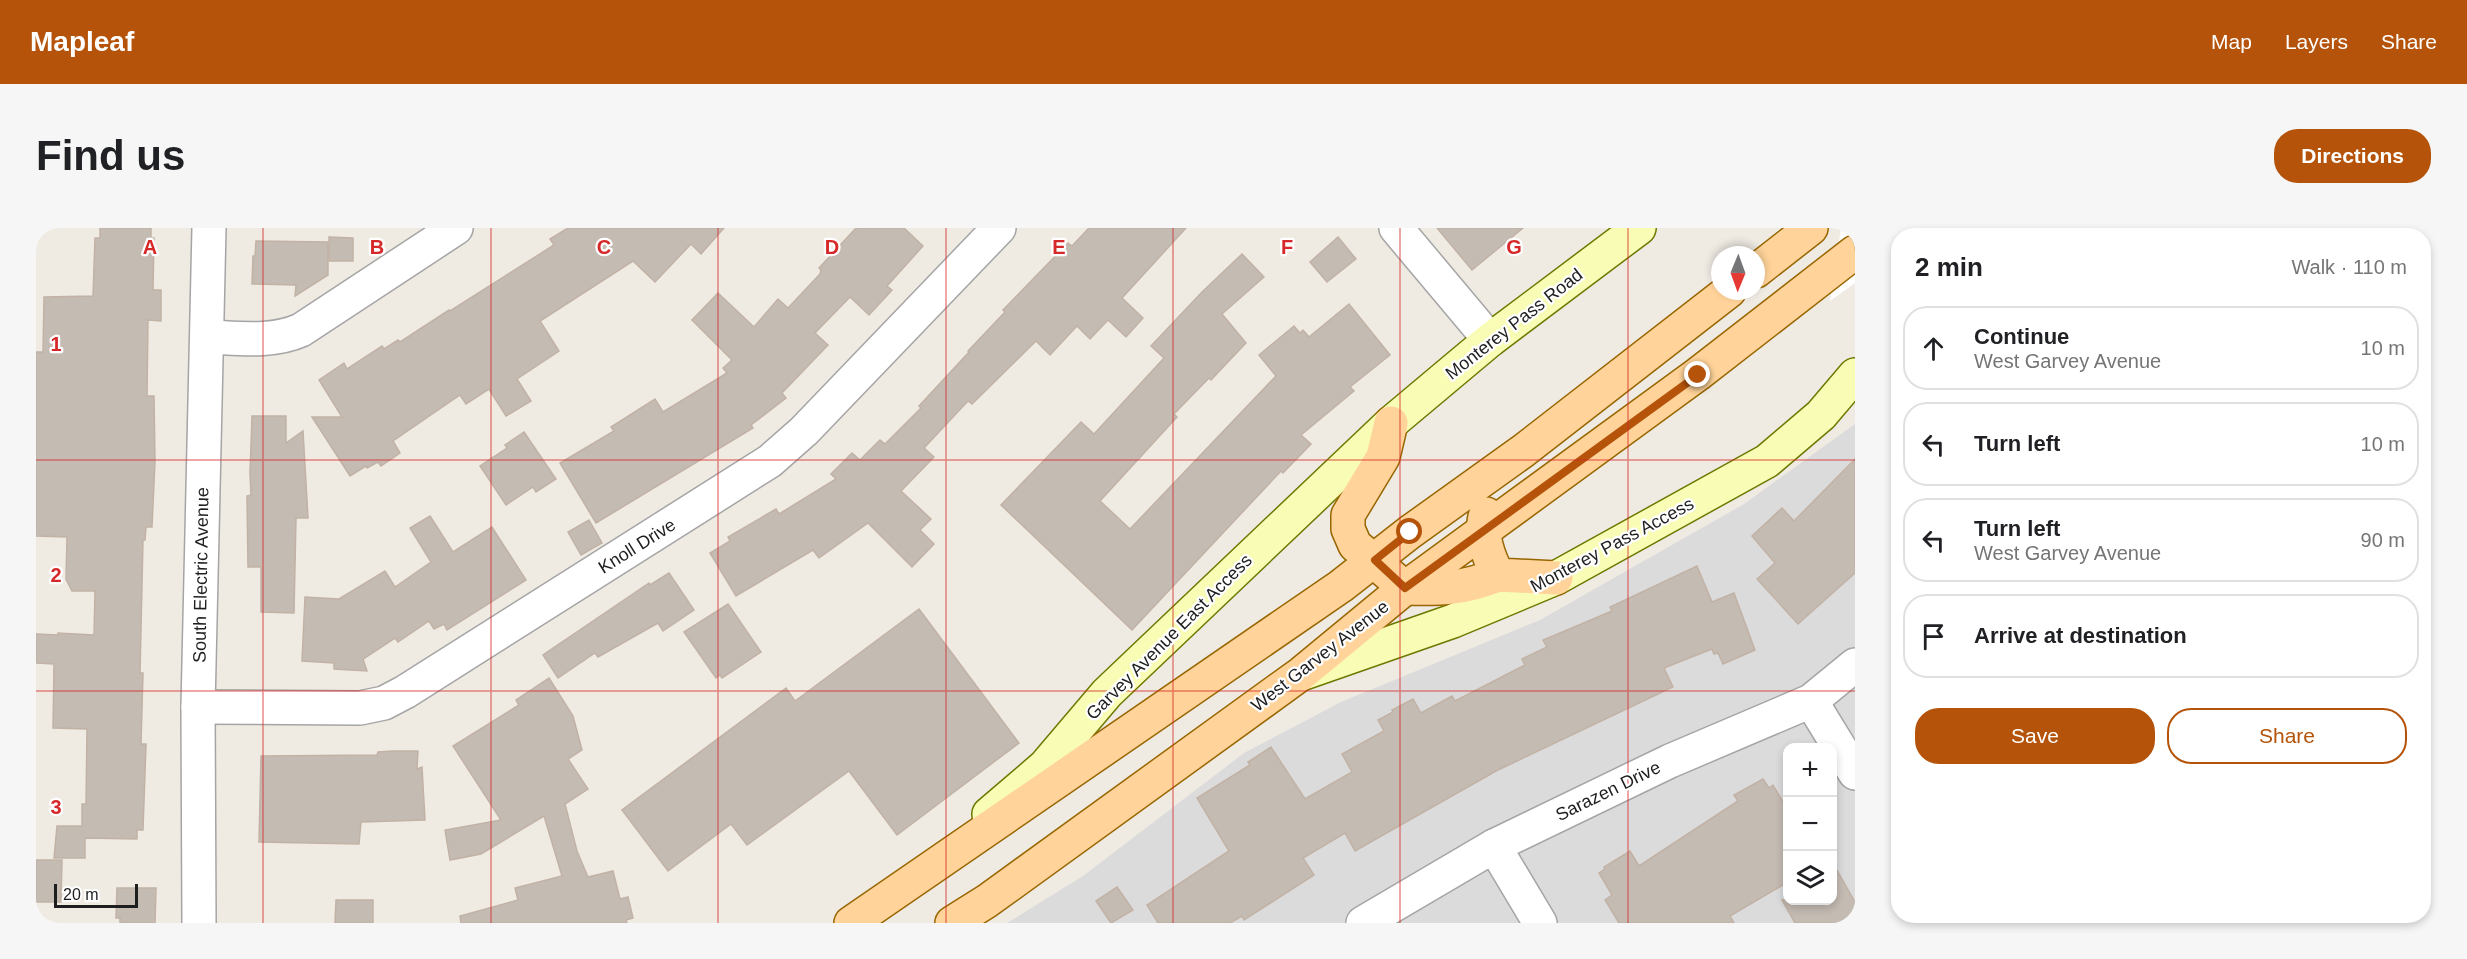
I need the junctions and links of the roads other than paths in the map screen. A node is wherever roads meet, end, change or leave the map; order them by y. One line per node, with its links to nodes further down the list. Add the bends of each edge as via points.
1 (209, 228): 10 (street, South Electric Avenue)
2 (456, 228): 10 (street, via 288,336)
3 (999, 228): 23 (street, Knoll Drive, via 804,431 771,460 405,692 384,703 360,708)
4 (1396, 228): 11 (street)
5 (1639, 228): 11 (main road, Monterey Pass Road)
6 (1811, 228): 8 (main road)
7 (1845, 260): 15 (main road, West Garvey Avenue, via 1698,375)
8 (1765, 263)
9 (1718, 300): 12 (main road)
10 (207, 337): 23 (street, South Electric Avenue)
11 (1490, 340): 14 (main road, Monterey Pass Road)
12 (1648, 355): 15 (main road, via 1649,374 1642,388 1504,492 1485,516); 16 (main road)
13 (1855, 375): 18 (main road, Monterey Pass Access, via 1821,415 1767,461)
14 (1391, 423): 16 (main road, via 1383,457 1348,515 1348,529 1355,545); 26 (main road, Garvey Avenue East Access, via 1107,693 1045,766)
15 (1485, 531): 17 (main road, via 1489,559); 19 (main road, West Garvey Avenue)
16 (1375, 560): 19 (main road); 26 (main road)
17 (1498, 575): 18 (main road); 19 (main road, via 1473,585 1447,589)
18 (1556, 578): 21 (main road, Monterey Pass Access, via 1453,621)
19 (1405, 588): 21 (main road, West Garvey Avenue)
20 (1855, 665): 22 (street, Sarazen Drive)
21 (1302, 673): 29 (main road, West Garvey Avenue)
22 (1811, 700): 24 (street); 25 (street, Sarazen Drive, via 1670,761)
23 (198, 707): 27 (street, South Electric Avenue)
24 (1855, 773)
25 (1494, 846): 30 (street, Sarazen Drive); 31 (street)
26 (951, 854): 28 (main road)
27 (199, 923)
28 (851, 923)
29 (952, 923)
30 (1363, 923)
31 (1540, 923)

